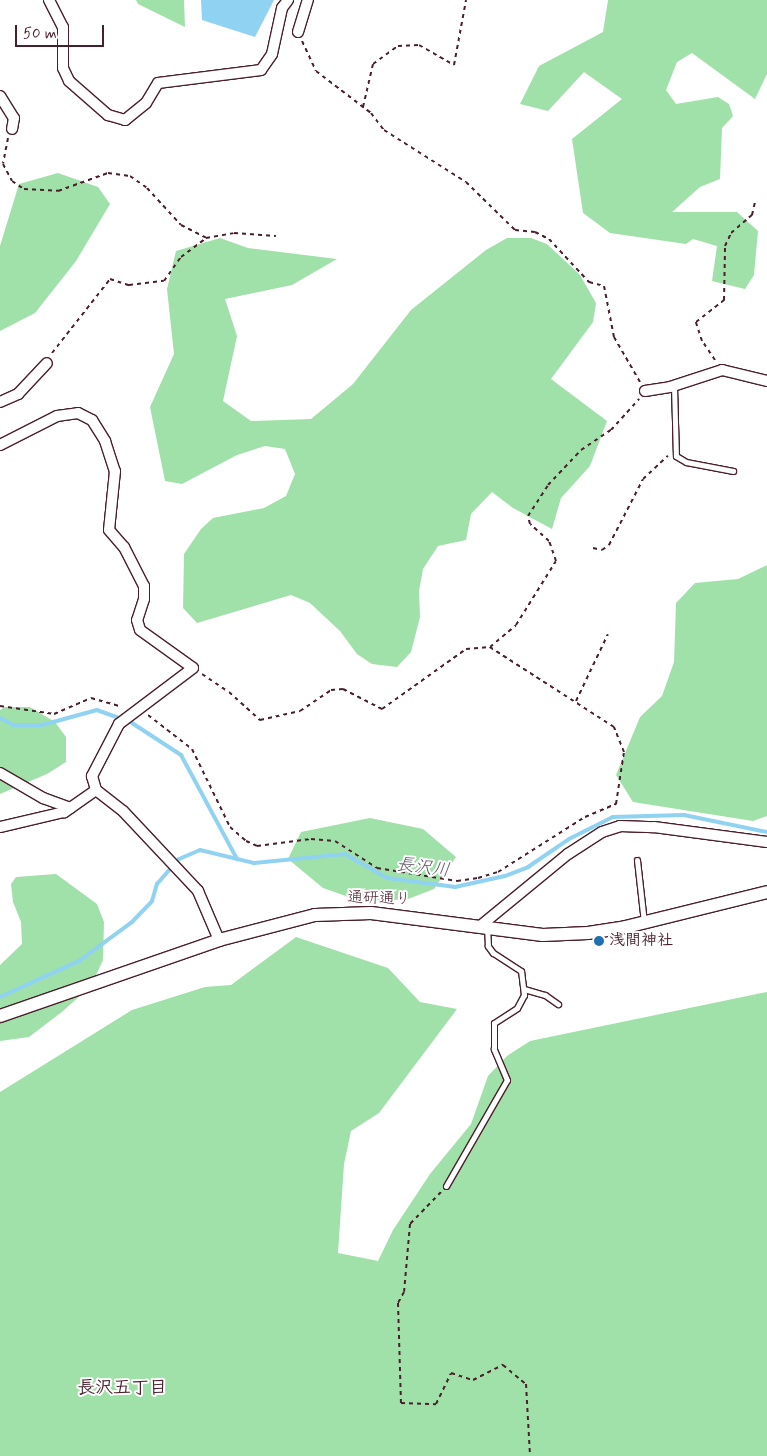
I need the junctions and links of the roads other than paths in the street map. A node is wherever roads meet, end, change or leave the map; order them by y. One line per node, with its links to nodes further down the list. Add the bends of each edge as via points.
1 (49, 0): 2 (street, via 63,27 63,68 69,81 108,115 125,120 146,103 158,83 261,70 272,54 282,8)
2 (288, 0)
3 (308, 0): 4 (street)
4 (298, 32)
5 (0, 96): 6 (street, via 14,118)
6 (12, 130)
7 (47, 363): 11 (street, via 18,394)
8 (767, 381): 9 (street, via 722,370)
9 (674, 386): 10 (street); 13 (lane, via 676,456 686,462)
10 (645, 391)
11 (0, 402)
12 (0, 445): 15 (street, via 57,416 78,413 92,420 105,441 116,471 109,530 124,547 144,586 144,599 137,620 140,630 193,668 120,724 92,776)
13 (733, 471)
14 (0, 773): 16 (street, via 43,798)
15 (96, 790): 16 (street); 23 (street, via 123,811 198,892)
16 (70, 808): 17 (street, via 44,818)
17 (0, 827)
18 (767, 842): 22 (street, via 654,827 620,826 602,832 568,854)
19 (637, 860): 21 (lane)
20 (767, 892): 21 (street, 通研通り)
21 (644, 922): 22 (street, 通研通り, via 588,933 543,935)
22 (483, 928): 23 (street, 通研通り, via 379,913 315,915); 24 (lane, via 493,953 521,971)
23 (219, 940): 26 (street, 通研通り)
24 (524, 989): 25 (lane, via 545,995); 27 (lane, via 517,1008 494,1023 494,1049 507,1080)
25 (558, 1004)
26 (0, 1016)
27 (446, 1186)

